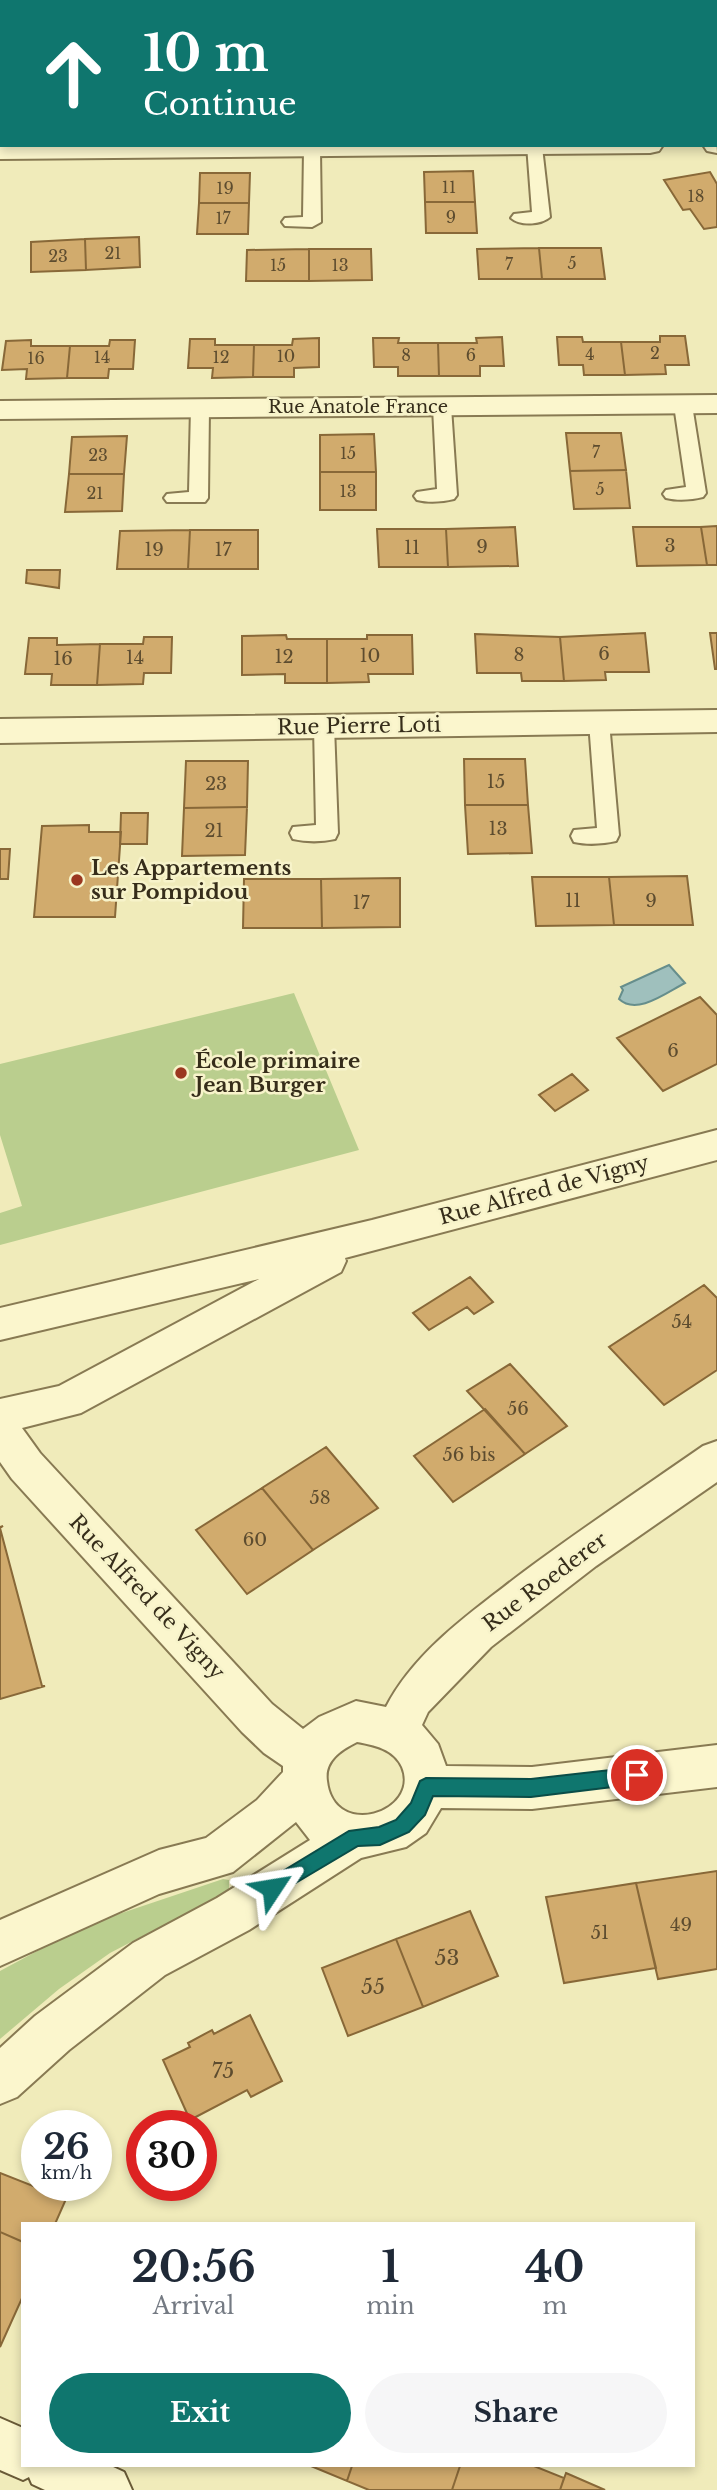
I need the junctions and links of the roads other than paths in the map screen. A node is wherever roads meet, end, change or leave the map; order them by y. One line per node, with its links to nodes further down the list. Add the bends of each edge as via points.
1 (534, 147): 2 (street); 4 (lane, via 541,217)
2 (312, 150): 3 (street); 5 (lane, via 312,222)
3 (0, 152)
4 (520, 218)
5 (291, 222)
6 (717, 404): 7 (street, Rue Anatole France)
7 (683, 405): 8 (street, Rue Anatole France); 11 (lane, via 696,494)
8 (442, 407): 9 (street, Rue Anatole France); 12 (lane, via 447,495)
9 (200, 408): 10 (street, Rue Anatole France); 13 (lane, via 198,498)
10 (0, 410)
11 (673, 494)
12 (424, 496)
13 (174, 498)
14 (717, 721): 15 (street, Rue Pierre Loti)
15 (599, 722): 16 (street, Rue Pierre Loti); 19 (lane, via 608,835)
16 (324, 726): 17 (street, Rue Pierre Loti); 18 (lane, via 327,833)
17 (0, 731)
18 (301, 833)
19 (582, 836)
20 (717, 1145): 21 (street, Rue Alfred de Vigny)
21 (372, 1237): 22 (street, Rue Alfred de Vigny); 23 (street, Rue Alfred de Vigny, via 67,1401)
22 (0, 1324)
23 (0, 1416)
24 (0, 1424): 28 (street, Rue Alfred de Vigny, via 26,1465)
25 (717, 1459): 26 (street, Rue Roederer, via 581,1552 475,1633 413,1698)
26 (397, 1729): 28 (street, via 356,1721 336,1728 319,1740); 29 (street, via 414,1744 425,1764)
27 (717, 1766): 29 (street, via 531,1788)
28 (306, 1769): 30 (street, via 308,1801 319,1818); 31 (street, via 273,1815 217,1857 159,1872)
29 (426, 1787): 30 (street, via 419,1809 402,1826 380,1836)
30 (355, 1837): 32 (street, via 233,1914 149,1959 52,2033)
31 (0, 1943)
32 (0, 2080)
33 (0, 2444): 34 (street)
34 (21, 2453)
35 (52, 2467): 36 (street)
36 (106, 2490)

